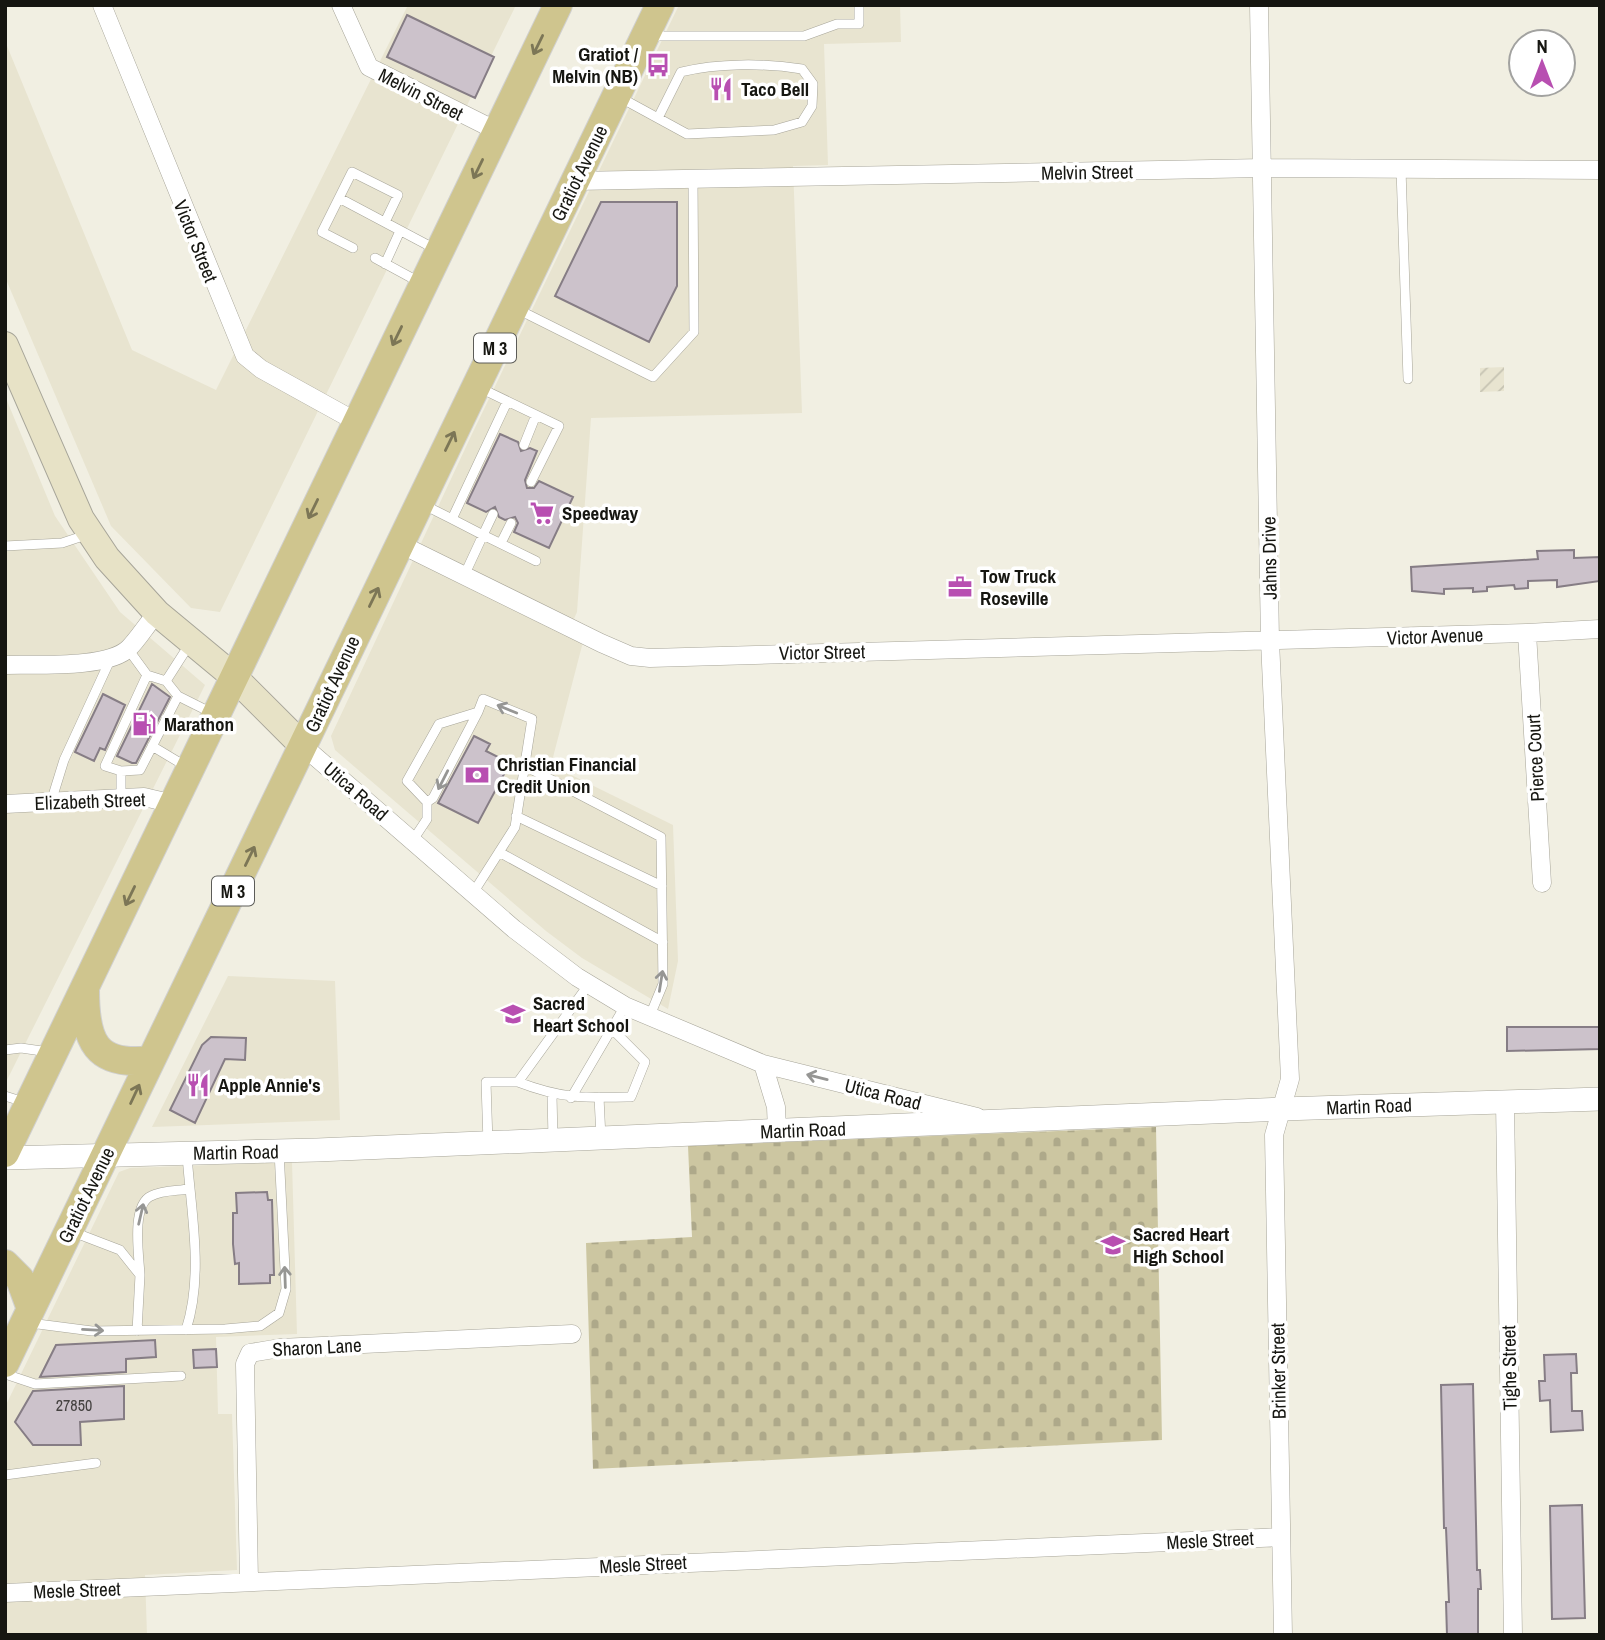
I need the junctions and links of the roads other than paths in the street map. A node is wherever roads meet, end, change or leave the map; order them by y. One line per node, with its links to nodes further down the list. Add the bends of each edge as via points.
1 (102, 5): 31 (street, Victor Street, via 245,356)
2 (341, 5): 10 (street, Melvin Street, via 369,67)
3 (558, 5): 10 (main road, one-way to 10)
4 (660, 5): 7 (main road, Gratiot Avenue / M 3)
5 (859, 5): 7 (lane, via 859,24 837,24 804,36)
6 (1259, 5): 11 (street, Jahns Drive)
7 (646, 36): 8 (main road, Gratiot Avenue / M 3)
8 (617, 95): 9 (lane); 15 (main road, Gratiot Avenue / M 3)
9 (658, 118): 9 (lane, via 687,134 774,130 802,122 812,106 813,84 802,69 781,65 697,68 681,72)
10 (497, 131): 20 (main road, one-way to 20)
11 (1264, 168): 12 (street, Melvin Street); 14 (street, Melvin Street); 48 (street, Jahns Drive)
12 (1401, 169): 13 (street, Melvin Street); 26 (lane)
13 (1600, 170)
14 (693, 179): 15 (street, Melvin Street); 24 (lane, via 694,332 653,377)
15 (575, 181): 24 (main road, Gratiot Avenue / M 3)
16 (339, 198): 17 (lane); 17 (lane, via 352,172 398,195); 19 (lane, via 322,232)
17 (385, 222): 18 (lane)
18 (400, 231): 20 (lane); 22 (lane)
19 (353, 248)
20 (438, 251): 23 (main road)
21 (375, 258): 22 (lane)
22 (385, 264): 23 (lane)
23 (422, 283): 31 (main road, one-way to 31)
24 (514, 308): 27 (main road, Gratiot Avenue / M 3)
25 (5, 345): 28 (main road, Utica Road)
26 (1408, 379)
27 (476, 386): 29 (lane); 34 (main road, Gratiot Avenue / M 3, one-way to 27)
28 (15, 392): 38 (main road, Utica Road)
29 (507, 402): 30 (lane); 36 (lane)
30 (536, 415): 32 (lane); 33 (lane, via 558,426)
31 (355, 421): 53 (main road, one-way to 53)
32 (524, 445)
33 (531, 482)
34 (421, 503): 36 (lane); 41 (main road, Gratiot Avenue / M 3)
35 (493, 514): 39 (lane)
36 (452, 519): 39 (lane)
37 (511, 523): 40 (lane)
38 (91, 534): 42 (lane, via 62,543); 45 (main road, Utica Road, via 130,587)
39 (484, 535): 40 (lane); 44 (lane)
40 (501, 543): 43 (lane)
41 (400, 544): 44 (street, Victor Street); 59 (main road, Gratiot Avenue / M 3, one-way to 41)
42 (5, 546)
43 (536, 561)
44 (464, 576): 48 (street, Victor Street, via 601,643 631,656 650,658)
45 (156, 613): 49 (main road, Utica Road); 50 (street)
46 (1600, 629): 47 (street, Victor Avenue)
47 (1527, 633): 48 (street, Victor Avenue); 71 (street, Pierce Court)
48 (1270, 641): 91 (street, Jahns Drive, via 1290,1079)
49 (191, 642): 53 (main road, Utica Road); 54 (lane)
50 (120, 653): 51 (street, via 84,662); 52 (lane); 64 (lane, via 64,760)
51 (5, 665)
52 (147, 675): 54 (lane); 62 (lane, via 105,766)
53 (233, 676): 57 (main road); 59 (main road, Utica Road)
54 (166, 681): 55 (lane)
55 (178, 696): 57 (lane); 58 (lane)
56 (478, 712): 60 (lane, one-way to 56, via 533,719 484,699); 65 (lane, one-way to 65, via 433,798); 65 (lane, via 439,724 407,781)
57 (215, 715): 61 (main road)
58 (152, 746): 61 (lane); 62 (lane, via 140,770)
59 (303, 746): 69 (street, Utica Road); 82 (main road, Gratiot Avenue / M 3, one-way to 59)
60 (525, 766): 68 (lane); 72 (lane, via 661,837)
61 (190, 769): 67 (main road)
62 (121, 771): 63 (lane)
63 (121, 798): 64 (street, Elizabeth Street); 67 (street, Elizabeth Street, via 144,797)
64 (51, 802): 66 (street, Elizabeth Street)
65 (426, 802): 69 (lane, via 427,819)
66 (5, 804)
67 (174, 804): 76 (main road, one-way to 76)
68 (516, 816): 70 (lane, via 515,827); 72 (lane)
69 (413, 840): 73 (street, Utica Road)
70 (499, 852): 73 (lane); 74 (lane)
71 (1542, 883)
72 (662, 886): 74 (lane)
73 (473, 893): 75 (street, Utica Road)
74 (663, 942): 78 (lane, one-way to 74, via 663,984)
75 (589, 984): 77 (street, Utica Road); 84 (lane)
76 (85, 988): 81 (main road); 82 (main road, via 89,1032 103,1055 129,1063)
77 (625, 1006): 78 (street, Utica Road); 79 (lane)
78 (649, 1018): 83 (street, Utica Road)
79 (612, 1029): 86 (lane, via 645,1062 631,1097); 87 (lane)
80 (5, 1050): 81 (lane)
81 (54, 1053): 89 (main road)
82 (151, 1060): 99 (main road, Gratiot Avenue / M 3, one-way to 82)
83 (763, 1064): 92 (street, Utica Road, one-way to 83); 93 (street, via 776,1107)
84 (518, 1082): 85 (lane); 96 (lane, via 486,1082)
85 (552, 1095): 87 (lane); 95 (lane)
86 (599, 1097): 87 (lane); 94 (lane)
87 (571, 1098)
88 (1600, 1099): 90 (street, Martin Road)
89 (17, 1100): 100 (main road)
90 (1505, 1102): 91 (street, Martin Road); 118 (street, Tighe Street)
91 (1282, 1109): 92 (street, Martin Road); 114 (street, Brinker Street, via 1274,1135)
92 (1002, 1122): 93 (street, Martin Road)
93 (777, 1131): 94 (street, Martin Road)
94 (601, 1139): 95 (street, Martin Road)
95 (553, 1140): 96 (street, Martin Road)
96 (488, 1143): 97 (street, Martin Road)
97 (279, 1151): 98 (street, Martin Road); 106 (lane, one-way to 97, via 260,1326 279,1313 286,1289)
98 (187, 1153): 99 (street, Martin Road); 101 (lane)
99 (106, 1155): 100 (street, Martin Road); 102 (main road, Gratiot Avenue / M 3)
100 (5, 1156)
101 (190, 1189): 104 (lane, one-way to 101, via 138,1220 142,1204 149,1196); 106 (lane, via 196,1275)
102 (70, 1230): 104 (lane, via 120,1250); 105 (main road, Gratiot Avenue / M 3)
103 (5, 1264): 105 (main road, via 20,1279)
104 (140, 1275): 107 (lane)
105 (28, 1316): 107 (lane, one-way to 107, via 92,1331); 109 (main road, Gratiot Avenue / M 3)
106 (186, 1330): 107 (lane)
107 (137, 1331)
108 (572, 1334): 115 (street, Sharon Lane, via 250,1353 245,1364)
109 (5, 1363)
110 (5, 1374): 111 (lane, via 35,1384)
111 (180, 1376)
112 (96, 1463): 113 (lane)
113 (5, 1475)
114 (1281, 1537): 115 (street, Mesle Street); 117 (street, Brinker Street)
115 (249, 1582): 116 (street, Mesle Street)
116 (5, 1593)
117 (1283, 1635)
118 (1513, 1635)

